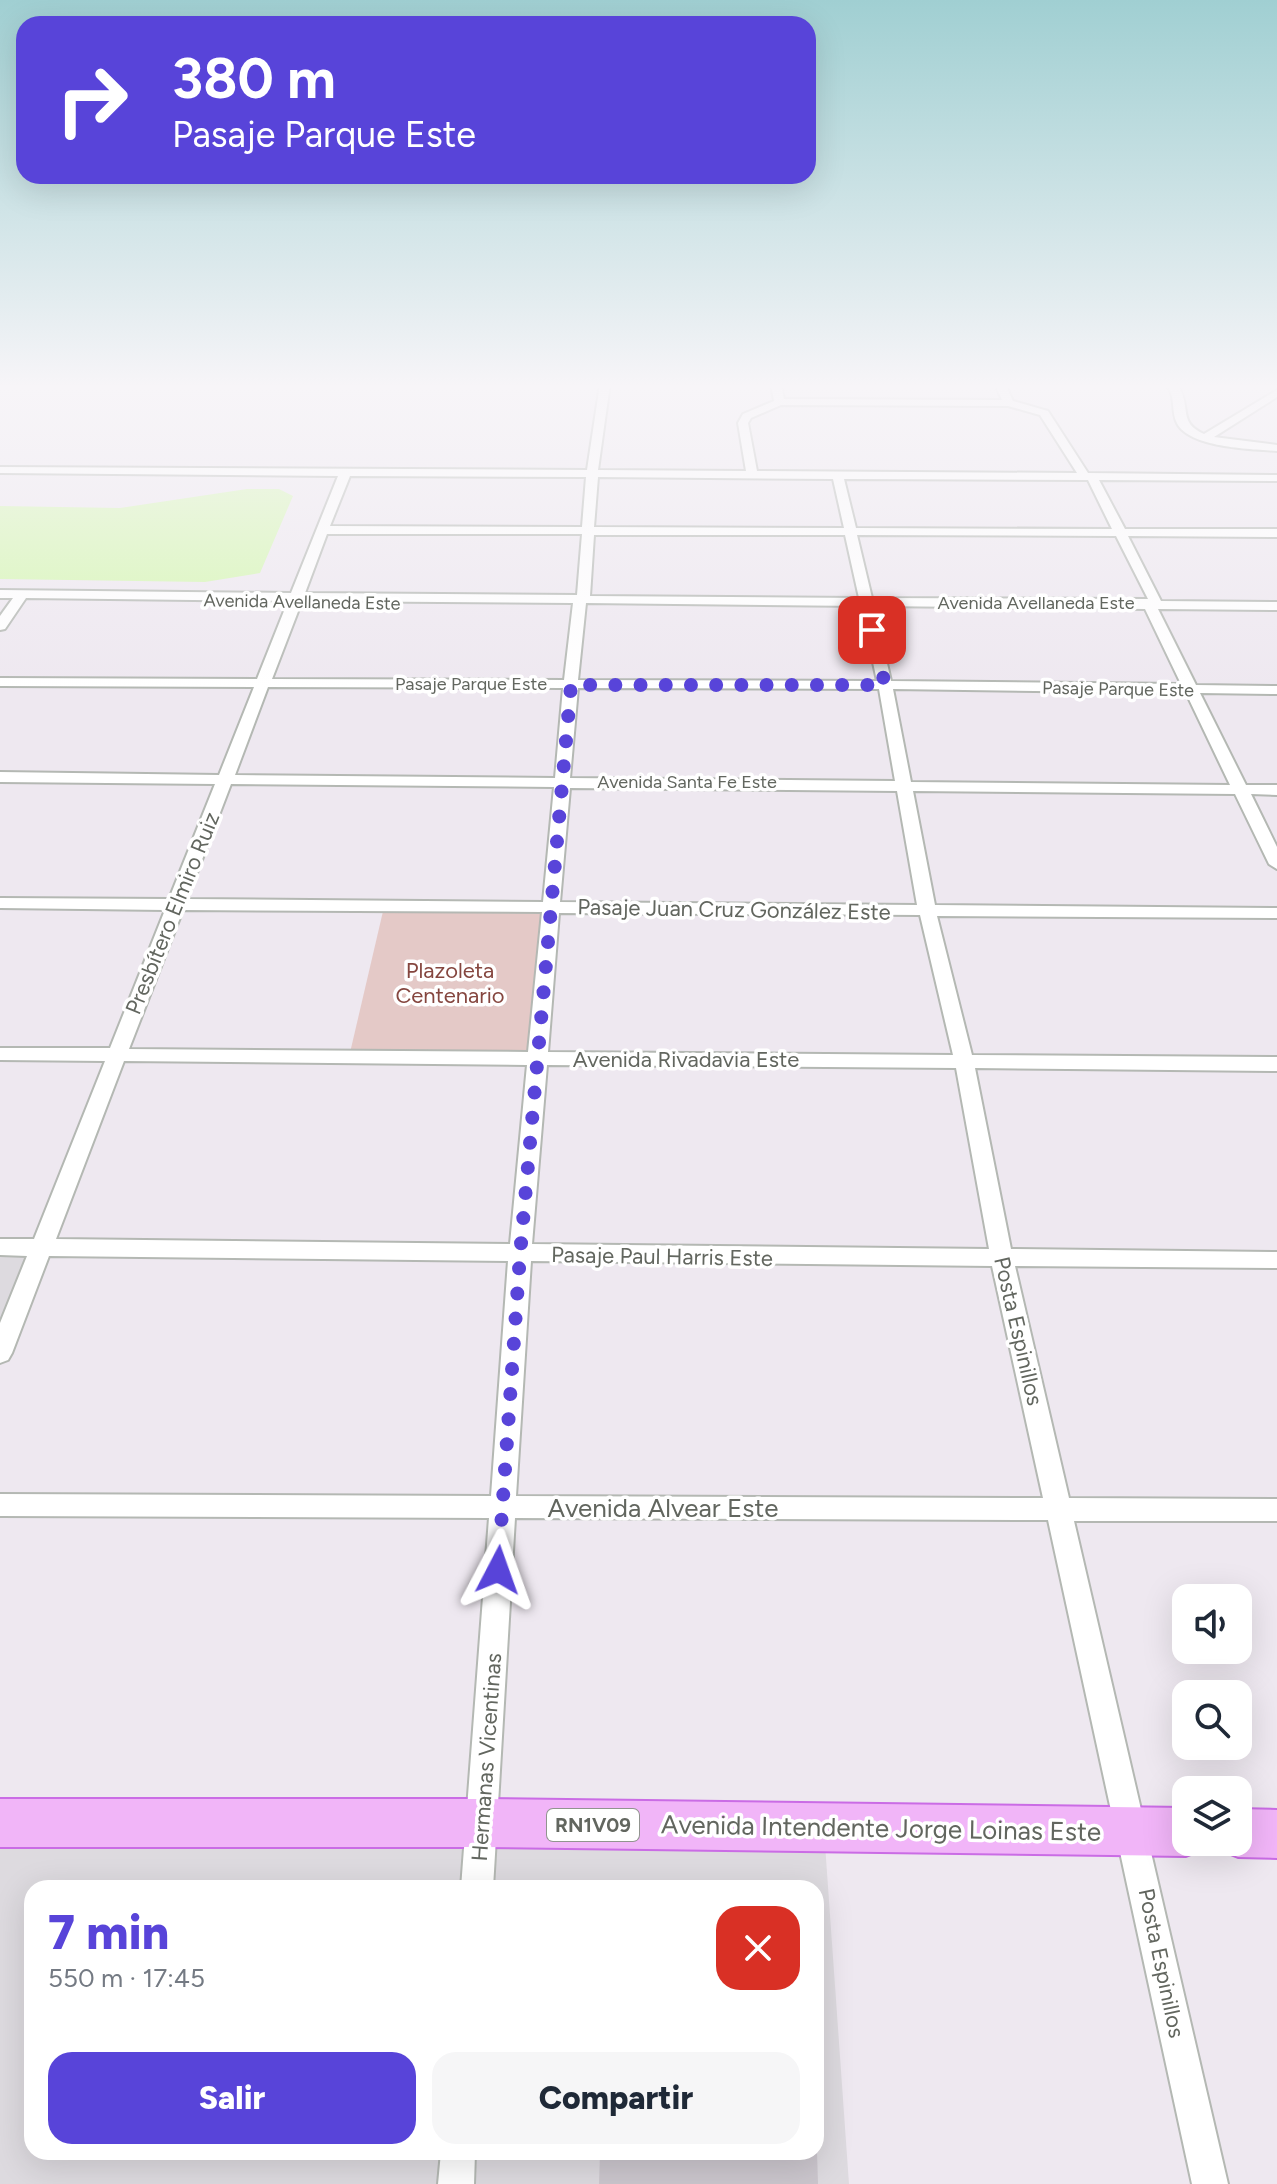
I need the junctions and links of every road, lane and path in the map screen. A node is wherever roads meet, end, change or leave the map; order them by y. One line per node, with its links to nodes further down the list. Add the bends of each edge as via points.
1 (340, 486): 5 (street, Presbítero Elmiro Ruiz)
2 (591, 486): 6 (street, Hermanas Vicentinas)
3 (840, 486): 7 (street, Posta Espinillos)
4 (1093, 486): 8 (street)
5 (322, 530): 6 (street); 12 (street, Presbítero Elmiro Ruiz)
6 (586, 531): 7 (street); 13 (street, Hermanas Vicentinas)
7 (850, 533): 8 (street); 14 (street, Posta Espinillos)
8 (1122, 533): 9 (street); 15 (street, via 1155,600)
9 (1277, 533)
10 (0, 596): 11 (street, Avenida Avellaneda Este)
11 (20, 596): 12 (street, Avenida Avellaneda Este); 17 (street)
12 (295, 599): 13 (street, Avenida Avellaneda Este); 19 (street, Presbítero Elmiro Ruiz)
13 (588, 601): 14 (street, Avenida Avellaneda Este); 20 (street, Hermanas Vicentinas)
14 (866, 602): 15 (street, Avenida Avellaneda Este); 21 (street, Posta Espinillos)
15 (1149, 604): 16 (street, Avenida Avellaneda Este); 22 (street)
16 (1277, 606)
17 (0, 626)
18 (0, 682): 19 (street, Pasaje Parque Este)
19 (263, 683): 20 (street, Pasaje Parque Este); 25 (street, Presbítero Elmiro Ruiz)
20 (571, 685): 21 (street, Pasaje Parque Este); 26 (street, Hermanas Vicentinas)
21 (885, 685): 22 (street, Pasaje Parque Este); 27 (street, Posta Espinillos)
22 (1191, 690): 23 (street, Pasaje Parque Este); 28 (street)
23 (1277, 690)
24 (0, 777): 25 (street, Avenida Santa Fe Este)
25 (226, 777): 26 (street, Avenida Santa Fe Este); 32 (street, Presbítero Elmiro Ruiz)
26 (565, 781): 27 (street, Avenida Santa Fe Este); 33 (street, Hermanas Vicentinas)
27 (904, 784): 28 (street, Avenida Santa Fe Este); 34 (street, Posta Espinillos)
28 (1241, 789): 29 (street, Avenida Santa Fe Este); 30 (street)
29 (1277, 790)
30 (1277, 864)
31 (0, 903): 32 (street, Pasaje Juan Cruz González Este)
32 (175, 903): 33 (street, Pasaje Juan Cruz González Este); 37 (street, Presbítero Elmiro Ruiz)
33 (551, 907): 34 (street, Pasaje Juan Cruz González Este); 38 (street, Hermanas Vicentinas)
34 (927, 910): 35 (street, Pasaje Juan Cruz González Este); 39 (street, Posta Espinillos)
35 (1277, 913)
36 (0, 1054): 37 (street, Avenida Rivadavia Este)
37 (117, 1054): 38 (street, Avenida Rivadavia Este); 42 (street, Presbítero Elmiro Ruiz)
38 (537, 1059): 39 (street, Avenida Rivadavia Este); 43 (street, Hermanas Vicentinas)
39 (964, 1061): 40 (street, Avenida Rivadavia Este); 44 (street, Posta Espinillos)
40 (1277, 1064)
41 (0, 1247): 42 (street, Pasaje Paul Harris Este)
42 (40, 1247): 43 (street, Pasaje Paul Harris Este); 46 (street, Presbítero Elmiro Ruiz)
43 (520, 1255): 44 (street, Pasaje Paul Harris Este); 48 (street, Hermanas Vicentinas)
44 (1002, 1259): 45 (street, Pasaje Paul Harris Este); 50 (street, Posta Espinillos)
45 (1277, 1260)
46 (0, 1353)
47 (0, 1505): 48 (street, Avenida Alvear Este)
48 (503, 1507): 50 (street, Avenida Alvear Este); 52 (street, Hermanas Vicentinas)
49 (1277, 1510): 50 (street, Avenida Alvear Este)
50 (1060, 1511): 53 (street, Posta Espinillos)
51 (0, 1823): 52 (main road, Avenida Intendente Jorge Loinas Este / RN1V09)
52 (481, 1823): 53 (main road, Avenida Intendente Jorge Loinas Este / RN1V09); 57 (street, Hermanas Vicentinas)
53 (1133, 1831): 54 (main road, Avenida Intendente Jorge Loinas Este / RN1V09); 60 (street, Posta Espinillos)
54 (1172, 1832)
55 (1252, 1833): 56 (main road)
56 (1277, 1834)
57 (477, 1880)
58 (458, 2160): 59 (street)
59 (456, 2184)
60 (1210, 2184)

